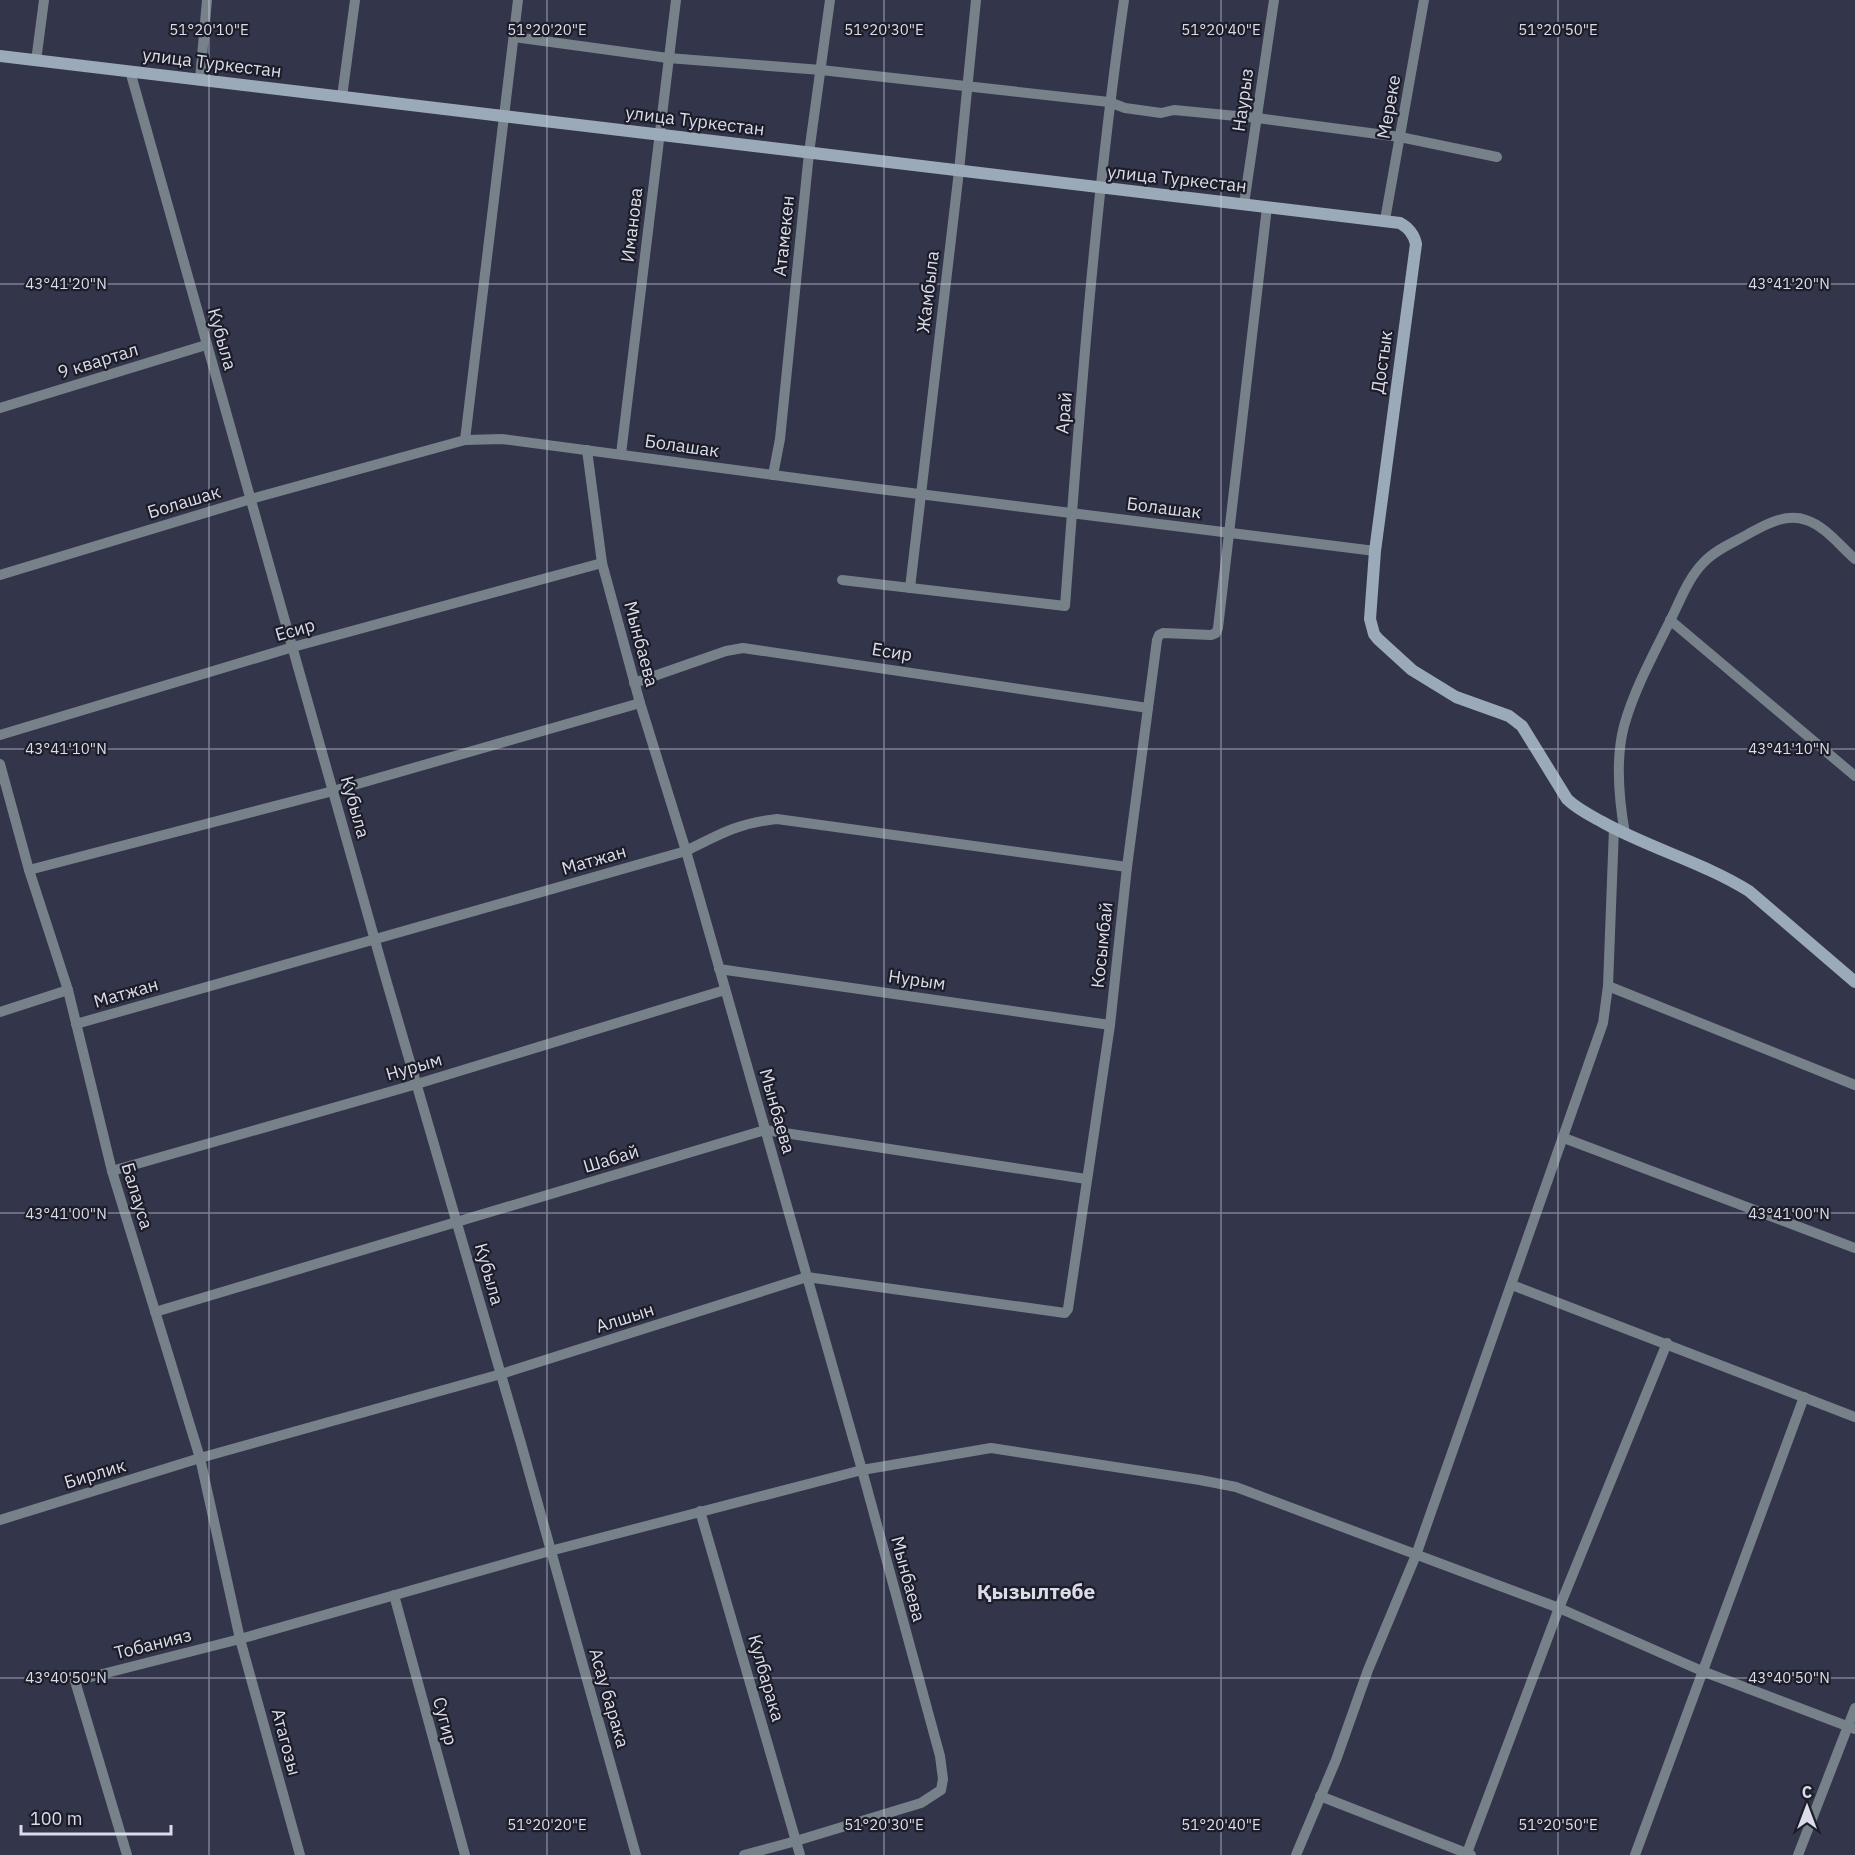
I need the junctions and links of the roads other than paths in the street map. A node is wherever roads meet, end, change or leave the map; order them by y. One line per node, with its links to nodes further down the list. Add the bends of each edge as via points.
1 (44, 0): 14 (street)
2 (207, 0): 17 (street)
3 (355, 0): 19 (street)
4 (518, 0): 11 (street)
5 (676, 0): 13 (street, Иманова)
6 (830, 0): 15 (street, Атамекен)
7 (976, 0): 18 (street, Жамбыла)
8 (1124, 0): 20 (street, Арай)
9 (1274, 0): 22 (street, Наурыз)
10 (1424, 0): 24 (street, Мереке)
11 (514, 38): 13 (street); 21 (street)
12 (0, 56): 14 (street, улица Туркестан)
13 (668, 58): 15 (street); 23 (street, Иманова)
14 (36, 61): 16 (street, улица Туркестан)
15 (821, 70): 18 (street); 25 (street, Атамекен)
16 (130, 71): 17 (street, улица Туркестан); 32 (street, Кубыла)
17 (200, 79): 19 (street, улица Туркестан)
18 (966, 86): 20 (street); 27 (street, Жамбыла)
19 (342, 97): 21 (street, улица Туркестан)
20 (1109, 102): 22 (street, via 1161,113 1174,110); 28 (street, Арай)
21 (505, 117): 23 (street, улица Туркестан); 34 (street)
22 (1257, 118): 24 (street); 29 (street, Наурыз)
23 (659, 135): 25 (street, улица Туркестан); 36 (street, Иманова)
24 (1400, 137): 26 (street); 31 (street, Мереке)
25 (809, 153): 27 (street, улица Туркестан); 37 (street, Атамекен)
26 (1497, 156)
27 (959, 171): 28 (street, улица Туркестан); 38 (street, Жамбыла)
28 (1100, 188): 29 (street, улица Туркестан); 40 (street, Арай)
29 (1244, 204): 30 (street, улица Туркестан)
30 (1267, 207): 31 (street, улица Туркестан); 41 (street)
31 (1385, 220): 42 (street, Достык, via 1407,227 1416,244)
32 (206, 345): 33 (street, 9 квартал); 39 (street, Кубыла)
33 (0, 408)
34 (465, 440): 35 (street, Болашак, via 502,439); 39 (street, Болашак)
35 (587, 450): 36 (street, Болашак); 44 (street, Мынбаева)
36 (621, 454): 37 (street, Болашак)
37 (773, 475): 38 (street, Болашак)
38 (921, 494): 40 (street, Болашак); 47 (street, Жамбыла)
39 (251, 499): 45 (street, Болашак); 49 (street, Кубыла)
40 (1072, 513): 41 (street, Болашак); 47 (street, Арай, via 1065,606)
41 (1229, 532): 42 (street, Болашак); 52 (street, Косымбай, via 1216,633 1159,635)
42 (1375, 551): 57 (street, Достык, via 1369,610 1378,639 1412,670 1456,697 1516,721 1567,799)
43 (1855, 559): 48 (street, via 1818,525 1804,519 1769,522 1705,561 1693,574)
44 (602, 563): 49 (street, Есир); 50 (street, Мынбаева)
45 (0, 575)
46 (842, 580): 47 (street, Арай)
47 (910, 588)
48 (1670, 620): 55 (street); 57 (street, via 1624,725 1620,745)
49 (292, 647): 53 (street, Есир); 56 (street, Кубыла)
50 (634, 683): 51 (street, Мынбаева); 52 (street, Есир, via 743,648)
51 (640, 704): 56 (street); 58 (street, Мынбаева)
52 (1148, 708): 59 (street, Косымбай)
53 (0, 735)
54 (0, 764): 60 (street, Балауса)
55 (1855, 776)
56 (333, 791): 60 (street); 61 (street, Кубыла)
57 (1619, 831): 63 (street, Достык, via 1749,891); 64 (street)
58 (686, 850): 59 (street, Матжан, via 731,828 777,819); 61 (street, Матжан); 62 (street, Мынбаева)
59 (1127, 867): 69 (street, Косымбай)
60 (29, 870): 65 (street, Балауса)
61 (375, 939): 68 (street, Матжан); 70 (street, Кубыла)
62 (719, 969): 66 (street, Мынбаева); 69 (street, Нурым)
63 (1855, 982)
64 (1608, 986): 71 (street); 73 (street, via 1603,1023)
65 (68, 990): 67 (street); 68 (street, Балауса)
66 (725, 990): 70 (street, Нурым); 72 (street, Мынбаева)
67 (0, 1012)
68 (76, 1024): 74 (street, Балауса)
69 (1110, 1025): 75 (street, Косымбай)
70 (417, 1083): 74 (street, Нурым); 76 (street, Кубыла)
71 (1855, 1085)
72 (765, 1130): 75 (street, Шабай); 76 (street, Шабай); 78 (street, Мынбаева)
73 (1564, 1138): 77 (street); 79 (street)
74 (112, 1171): 80 (street, Балауса)
75 (1086, 1179): 81 (street, Косымбай)
76 (457, 1222): 80 (street, Шабай); 83 (street, Кубыла)
77 (1855, 1248)
78 (807, 1277): 81 (street, Алшын); 83 (street, Алшын); 87 (street, Мынбаева)
79 (1512, 1285): 82 (street); 91 (street)
80 (155, 1312): 86 (street, Балауса)
81 (1065, 1313)
82 (1667, 1343): 84 (street); 93 (street)
83 (501, 1374): 86 (street, Алшын); 90 (street, Кубыла)
84 (1804, 1397): 85 (street); 95 (street)
85 (1855, 1417)
86 (200, 1458): 89 (street, Бирлик); 94 (street, Балауса)
87 (862, 1470): 88 (street); 91 (street, via 991,1448 1078,1461 1236,1487); 99 (street, Мынбаева, via 943,1779 941,1790 921,1803)
88 (699, 1511): 90 (street); 99 (street, Кулбарака)
89 (0, 1520)
90 (550, 1551): 92 (street); 104 (street, Асау барака)
91 (1416, 1555): 93 (street); 98 (street)
92 (394, 1595): 94 (street); 103 (street, Сугир)
93 (1558, 1608): 95 (street); 100 (street)
94 (240, 1638): 101 (street, Тобанияз, via 75,1681); 102 (street, Атагозы)
95 (1702, 1671): 97 (street); 108 (street)
96 (1855, 1708): 97 (street)
97 (1851, 1728): 109 (street)
98 (1320, 1796): 100 (street); 107 (street)
99 (796, 1841): 105 (street); 106 (street, Кулбарака)
100 (1469, 1854)
101 (127, 1855)
102 (300, 1855)
103 (465, 1855)
104 (636, 1855)
105 (744, 1855)
106 (800, 1855)
107 (1296, 1855)
108 (1635, 1855)
109 (1798, 1855)

